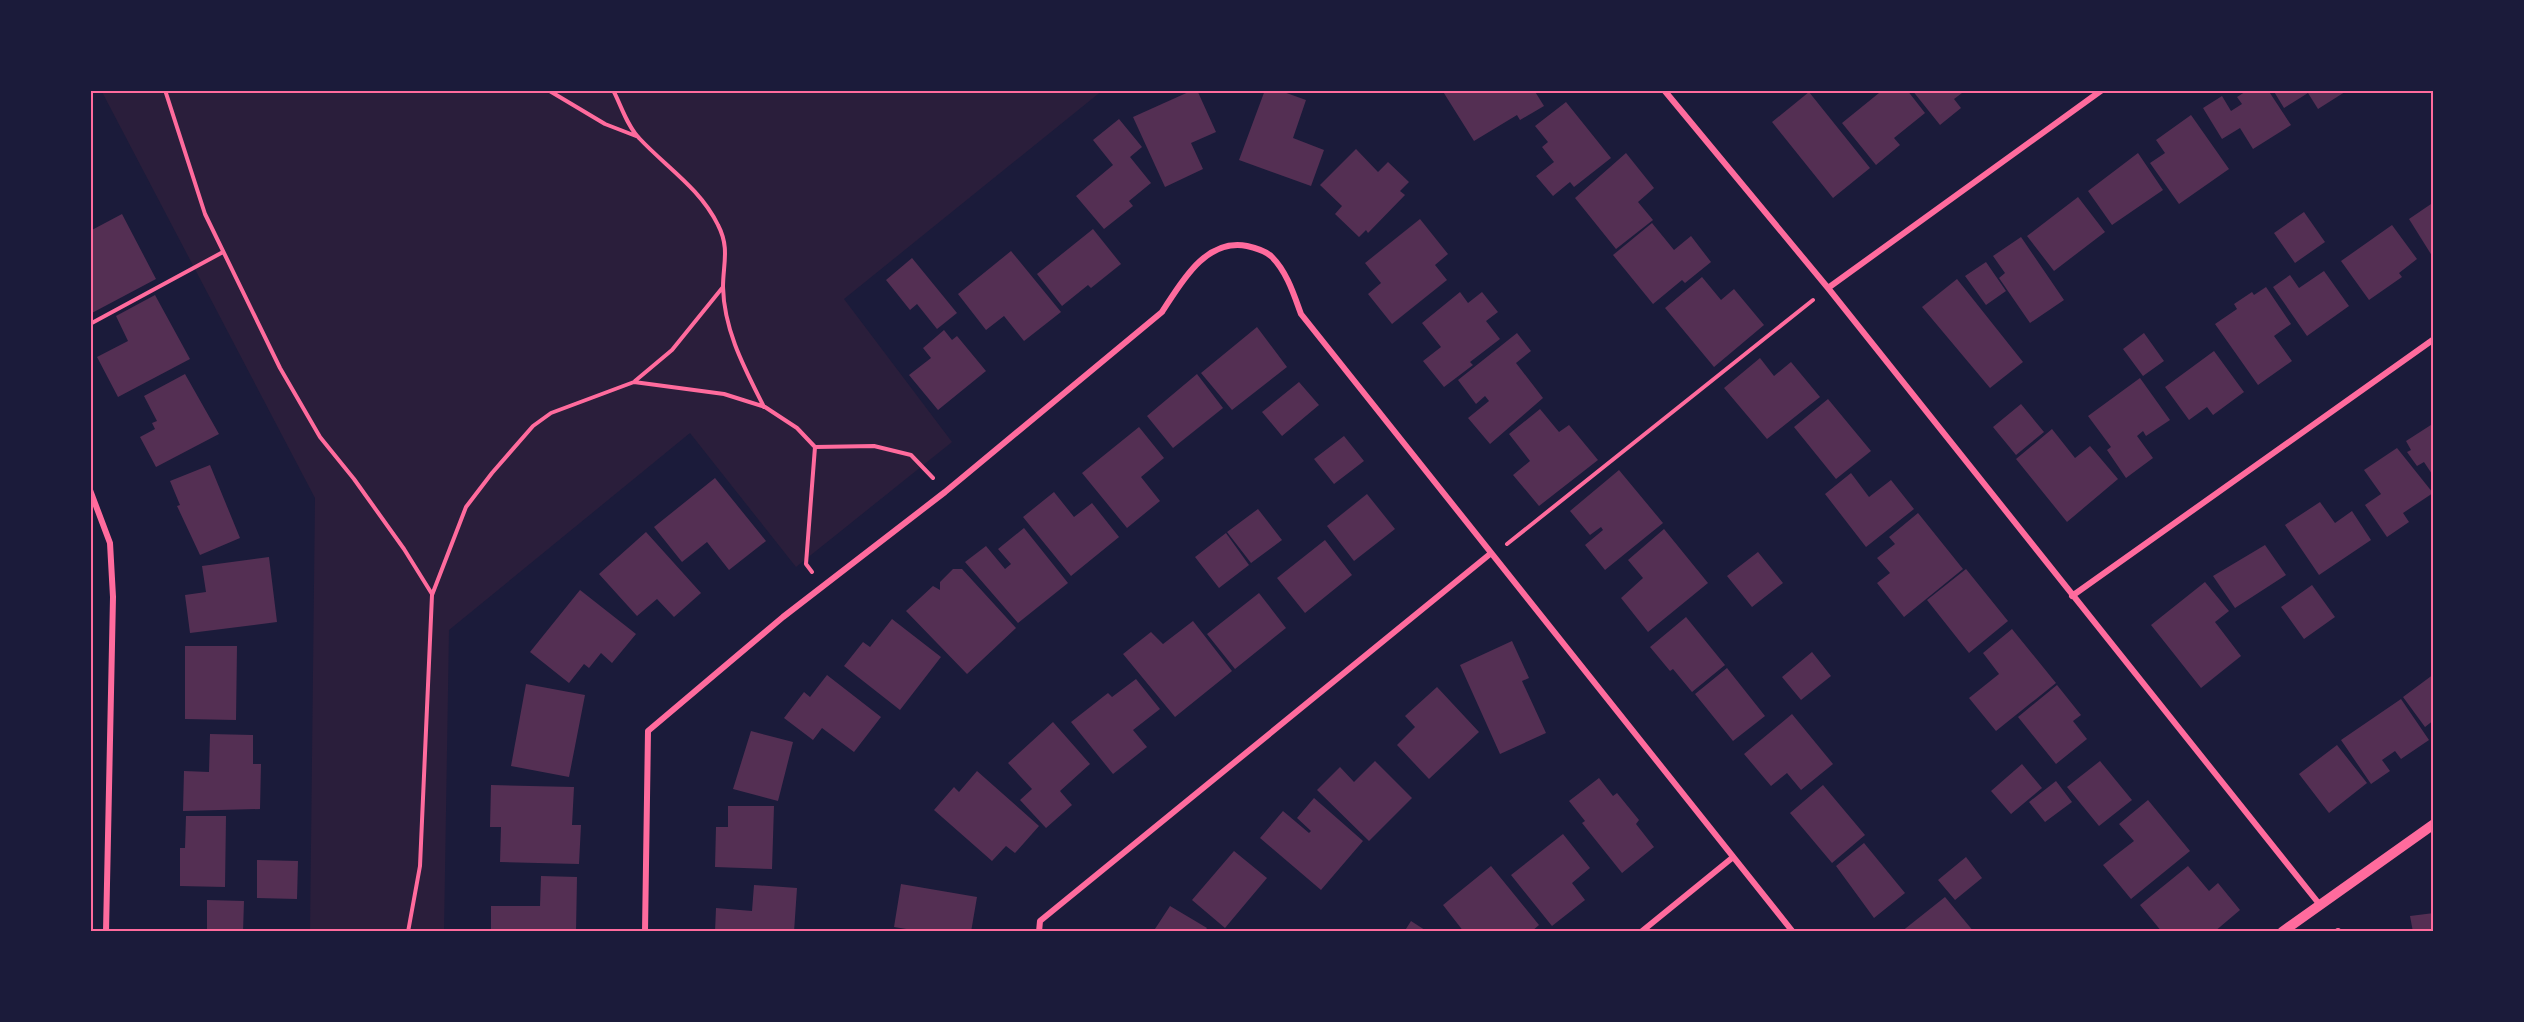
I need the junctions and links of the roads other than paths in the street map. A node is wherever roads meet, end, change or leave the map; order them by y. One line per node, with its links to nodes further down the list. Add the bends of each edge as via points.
1 (1664, 90): 3 (street)
2 (2102, 90): 3 (street)
3 (1828, 288): 7 (street)
4 (2434, 339): 7 (street)
5 (90, 490): 11 (street, via 110,543 113,597)
6 (1490, 554): 9 (street); 12 (street, via 1301,314 1290,285 1271,255 1243,245 1221,248 1202,258 1162,312 945,492 783,617 648,731); 13 (street, via 1040,921)
7 (2072, 596): 10 (street)
8 (2434, 824): 10 (street)
9 (1732, 858): 14 (street); 15 (street)
10 (2320, 905): 16 (street)
11 (106, 932)
12 (645, 932)
13 (1039, 932)
14 (1641, 932)
15 (1793, 932)
16 (2282, 932)

